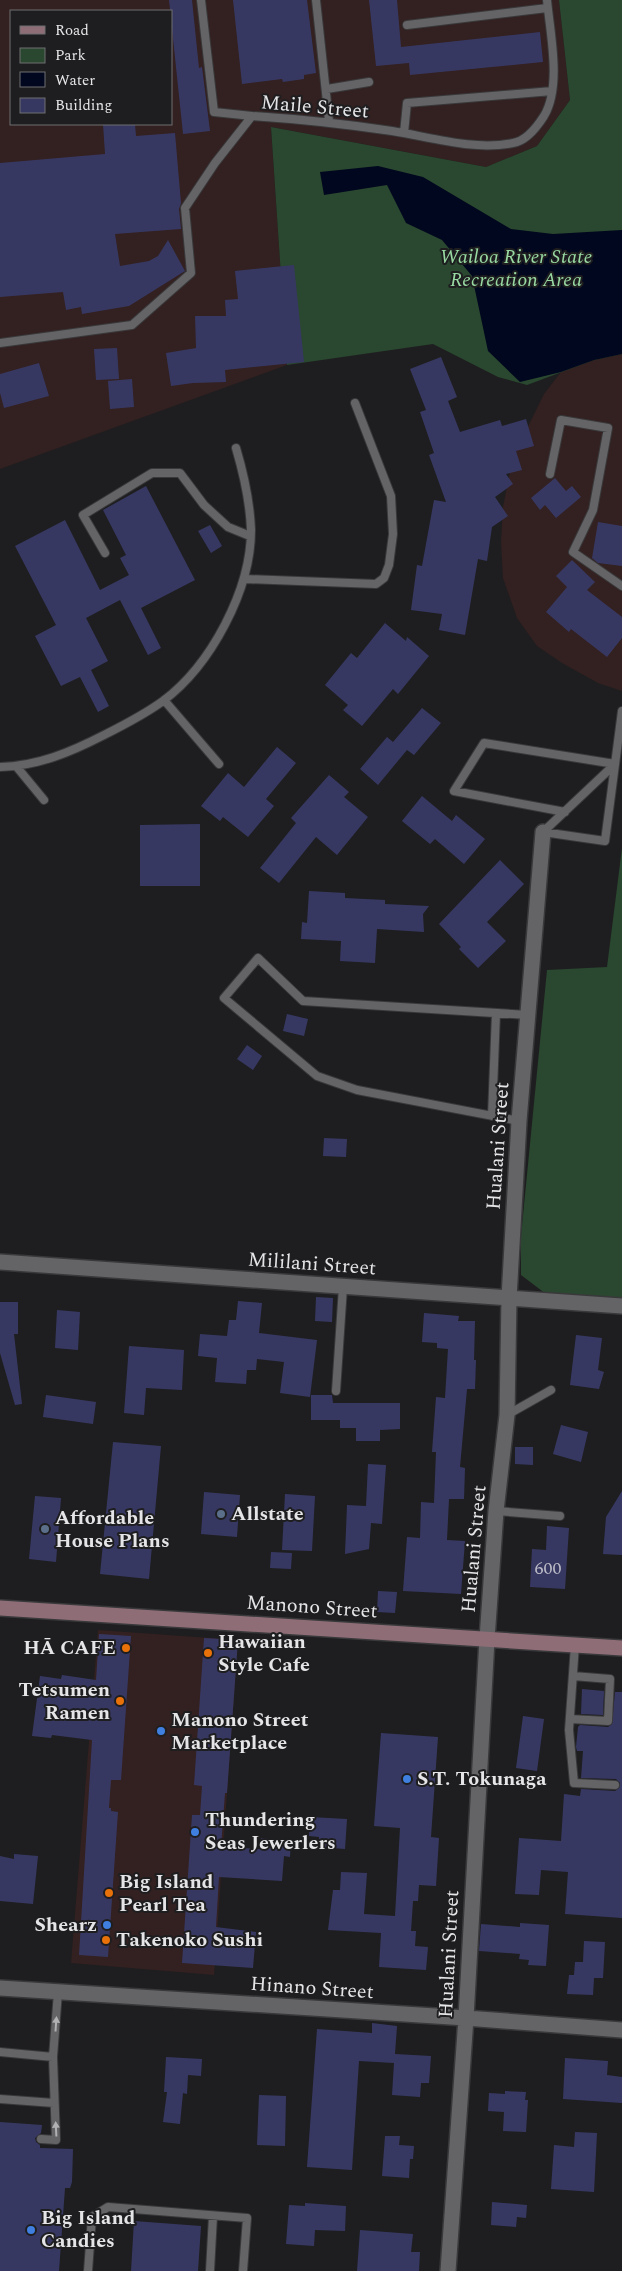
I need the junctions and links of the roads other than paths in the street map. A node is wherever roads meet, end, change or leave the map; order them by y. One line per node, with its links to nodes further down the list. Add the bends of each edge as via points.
1 (201, 0): 8 (lane, via 214,112)
2 (316, 0): 6 (lane)
3 (547, 4): 4 (lane); 7 (lane, Maile Street, via 554,70)
4 (407, 25)
5 (370, 82): 6 (lane)
6 (327, 89): 9 (lane)
7 (552, 91): 10 (lane, via 407,103); 10 (lane, Maile Street, via 545,115 515,143 473,144)
8 (252, 116): 9 (lane, Maile Street); 11 (lane, Maile Street, via 185,208 191,274 132,325)
9 (329, 121): 10 (lane, Maile Street)
10 (404, 133)
11 (0, 344)
12 (355, 403): 17 (lane, via 391,496 393,534 384,578 376,584)
13 (236, 448): 15 (lane, via 248,501)
14 (550, 474): 18 (lane, via 561,420 608,428 593,510 573,552)
15 (250, 536): 16 (lane, via 228,527 204,505 180,473 152,473 83,515); 17 (lane)
16 (105, 553)
17 (245, 579): 19 (lane, via 205,658)
18 (622, 586)
19 (164, 700): 21 (lane); 23 (lane, via 73,751)
20 (622, 711): 22 (lane)
21 (219, 764)
22 (615, 764): 26 (lane); 26 (lane, via 484,742 454,791); 27 (lane, via 605,841)
23 (16, 766): 24 (lane); 25 (lane)
24 (0, 767)
25 (44, 800)
26 (565, 812): 27 (lane)
27 (543, 832): 29 (street, Hualani Street)
28 (496, 1013): 29 (lane); 30 (lane); 30 (lane, via 303,1001 258,958 224,998 317,1076 357,1090)
29 (528, 1015): 31 (street, Hualani Street)
30 (492, 1116): 31 (lane)
31 (518, 1121): 34 (street, Hualani Street)
32 (0, 1262): 33 (street, Mililani Street)
33 (343, 1287): 34 (street, Mililani Street); 37 (lane)
34 (509, 1298): 35 (street, Mililani Street); 38 (street, Hualani Street)
35 (622, 1306)
36 (551, 1390): 38 (lane)
37 (336, 1391)
38 (507, 1415): 39 (street, Hualani Street)
39 (496, 1511): 40 (lane); 42 (street, Hualani Street)
40 (560, 1516)
41 (0, 1608): 42 (street, Manono Street)
42 (486, 1639): 43 (street, Manono Street); 50 (street, Hualani Street)
43 (575, 1645): 44 (street, Manono Street); 45 (lane)
44 (622, 1648)
45 (573, 1676): 46 (lane); 46 (lane, via 610,1679 608,1721)
46 (570, 1719): 47 (lane, via 574,1783)
47 (615, 1785)
48 (0, 1988): 49 (street, Hinano Street)
49 (58, 1992): 50 (street, Hinano Street); 53 (lane, one-way to 49)
50 (466, 2018): 51 (street, Hinano Street); 61 (street, Hualani Street)
51 (622, 2030)
52 (0, 2052): 53 (lane)
53 (53, 2057): 55 (lane)
54 (0, 2099): 55 (lane)
55 (54, 2103): 56 (lane, one-way to 55, via 56,2140)
56 (41, 2139)
57 (213, 2216): 58 (lane, via 108,2207 92,2218); 59 (lane); 60 (lane, via 246,2218)
58 (88, 2271)
59 (210, 2271)
60 (243, 2271)
61 (448, 2271)

